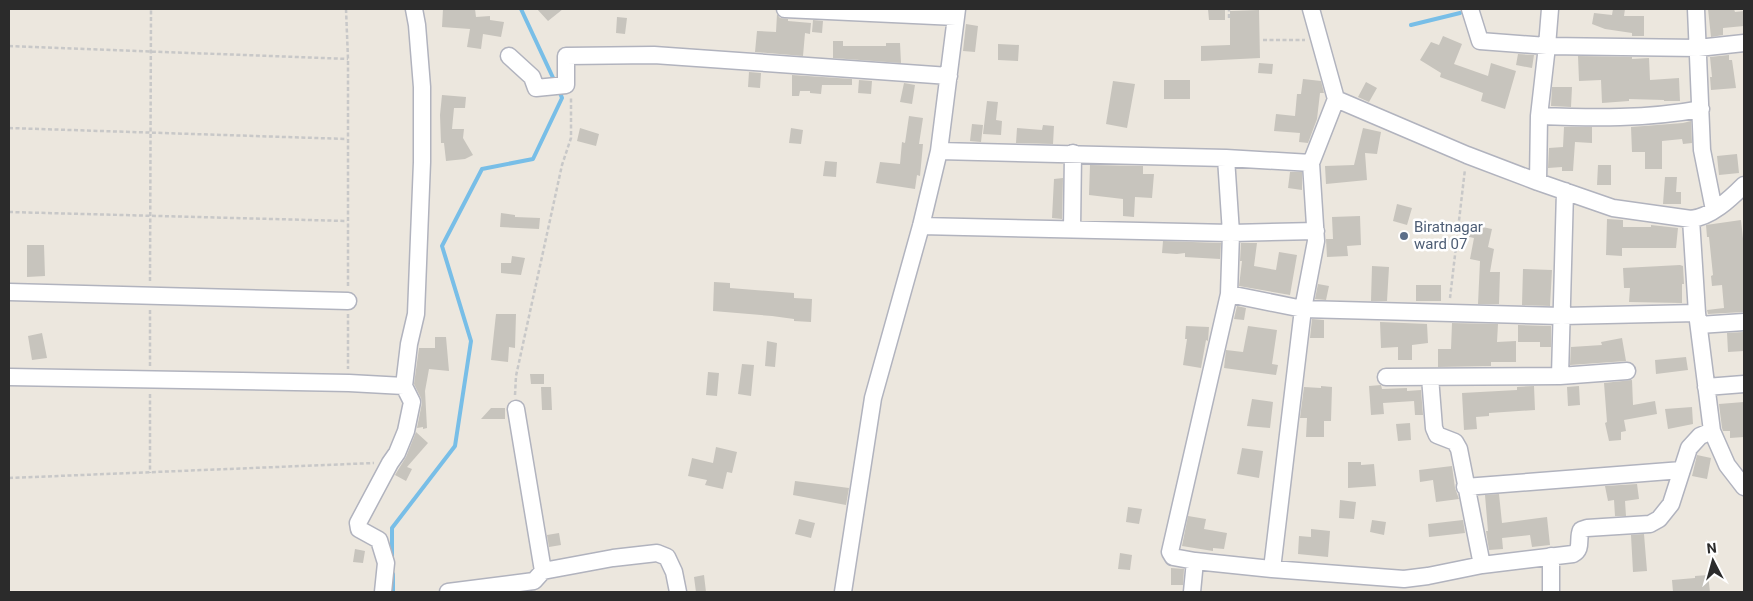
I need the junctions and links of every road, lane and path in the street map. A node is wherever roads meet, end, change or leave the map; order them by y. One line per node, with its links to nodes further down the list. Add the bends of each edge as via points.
1 (151, 9): 18 (path)
2 (346, 9): 20 (path)
3 (414, 9): 63 (street, via 422,87 419,266 416,314)
4 (784, 9): 10 (street)
5 (1229, 9): 11 (path)
6 (1311, 9): 13 (street)
7 (1470, 9): 16 (street, via 1480,42)
8 (1550, 9): 16 (street)
9 (1696, 9): 17 (street)
10 (957, 13): 21 (street)
11 (1229, 18)
12 (1264, 40): 13 (path)
13 (1319, 40): 23 (street)
14 (1744, 42): 17 (street)
15 (9, 46): 18 (path)
16 (1547, 46): 17 (street); 25 (street)
17 (1698, 48): 24 (street)
18 (151, 51): 20 (path); 27 (path)
19 (509, 56): 22 (street, via 532,77 536,88)
20 (348, 58): 28 (path)
21 (949, 76): 22 (street, via 654,55 566,56); 29 (street)
22 (558, 86): 65 (path, via 571,91 571,138 562,165 516,376)
23 (1336, 99): 31 (street); 33 (street)
24 (1701, 109): 25 (street, via 1600,119); 37 (street, via 1702,150)
25 (1539, 116): 34 (street)
26 (9, 128): 27 (path)
27 (151, 132): 28 (path); 39 (path)
28 (348, 139): 41 (path)
29 (939, 151): 30 (street); 42 (street)
30 (1073, 153): 32 (street); 43 (street)
31 (1467, 155): 34 (street); 51 (path)
32 (1226, 158): 33 (street); 45 (street)
33 (1310, 164): 44 (street)
34 (1538, 182): 36 (street)
35 (1744, 185): 37 (street)
36 (1565, 191): 40 (street, via 1613,208); 52 (street)
37 (1714, 210): 40 (street)
38 (9, 212): 39 (path)
39 (150, 216): 41 (path); 48 (path)
40 (1691, 219): 53 (street)
41 (348, 222): 49 (path)
42 (921, 226): 43 (street); 81 (street, via 873,398)
43 (1072, 229): 45 (street)
44 (1316, 231): 45 (street); 50 (street)
45 (1231, 234): 47 (street)
46 (9, 292): 48 (street)
47 (1229, 294): 50 (street); 74 (street, via 1170,552 1173,557)
48 (150, 296): 49 (street); 60 (path)
49 (348, 301): 61 (path)
50 (1303, 309): 51 (street); 76 (street)
51 (1449, 312): 52 (street)
52 (1562, 316): 53 (street); 56 (street)
53 (1698, 319): 54 (street); 64 (street)
54 (1744, 322)
55 (1627, 370): 56 (street)
56 (1560, 376): 59 (street)
57 (9, 377): 60 (street)
58 (1386, 377): 59 (street)
59 (1430, 377): 72 (street, via 1434,428 1437,435 1455,442 1459,449)
60 (150, 379): 61 (street); 69 (path)
61 (348, 382): 63 (street)
62 (1744, 384): 64 (street)
63 (404, 386): 67 (street, via 412,402 406,431)
64 (1706, 387): 66 (street)
65 (516, 409): 77 (street)
66 (1712, 431): 68 (street, via 1700,436 1689,448); 71 (street, via 1727,465)
67 (390, 463): 69 (path); 78 (street, via 358,523 359,530 379,540 386,563)
68 (1682, 470): 72 (street); 73 (street, via 1670,504 1659,519 1650,524 1587,528 1579,535 1577,552)
69 (150, 473): 70 (path)
70 (9, 478)
71 (1744, 487)
72 (1465, 488): 75 (street)
73 (1550, 556): 75 (street); 83 (street)
74 (1195, 561): 76 (street); 82 (street)
75 (1482, 565): 76 (street, via 1404,578)
76 (1272, 569)
77 (543, 571): 79 (street, via 534,581); 80 (street, via 656,553 667,557)
78 (383, 592)
79 (448, 592)
80 (678, 592)
81 (843, 592)
82 (1192, 592)
83 (1551, 592)

